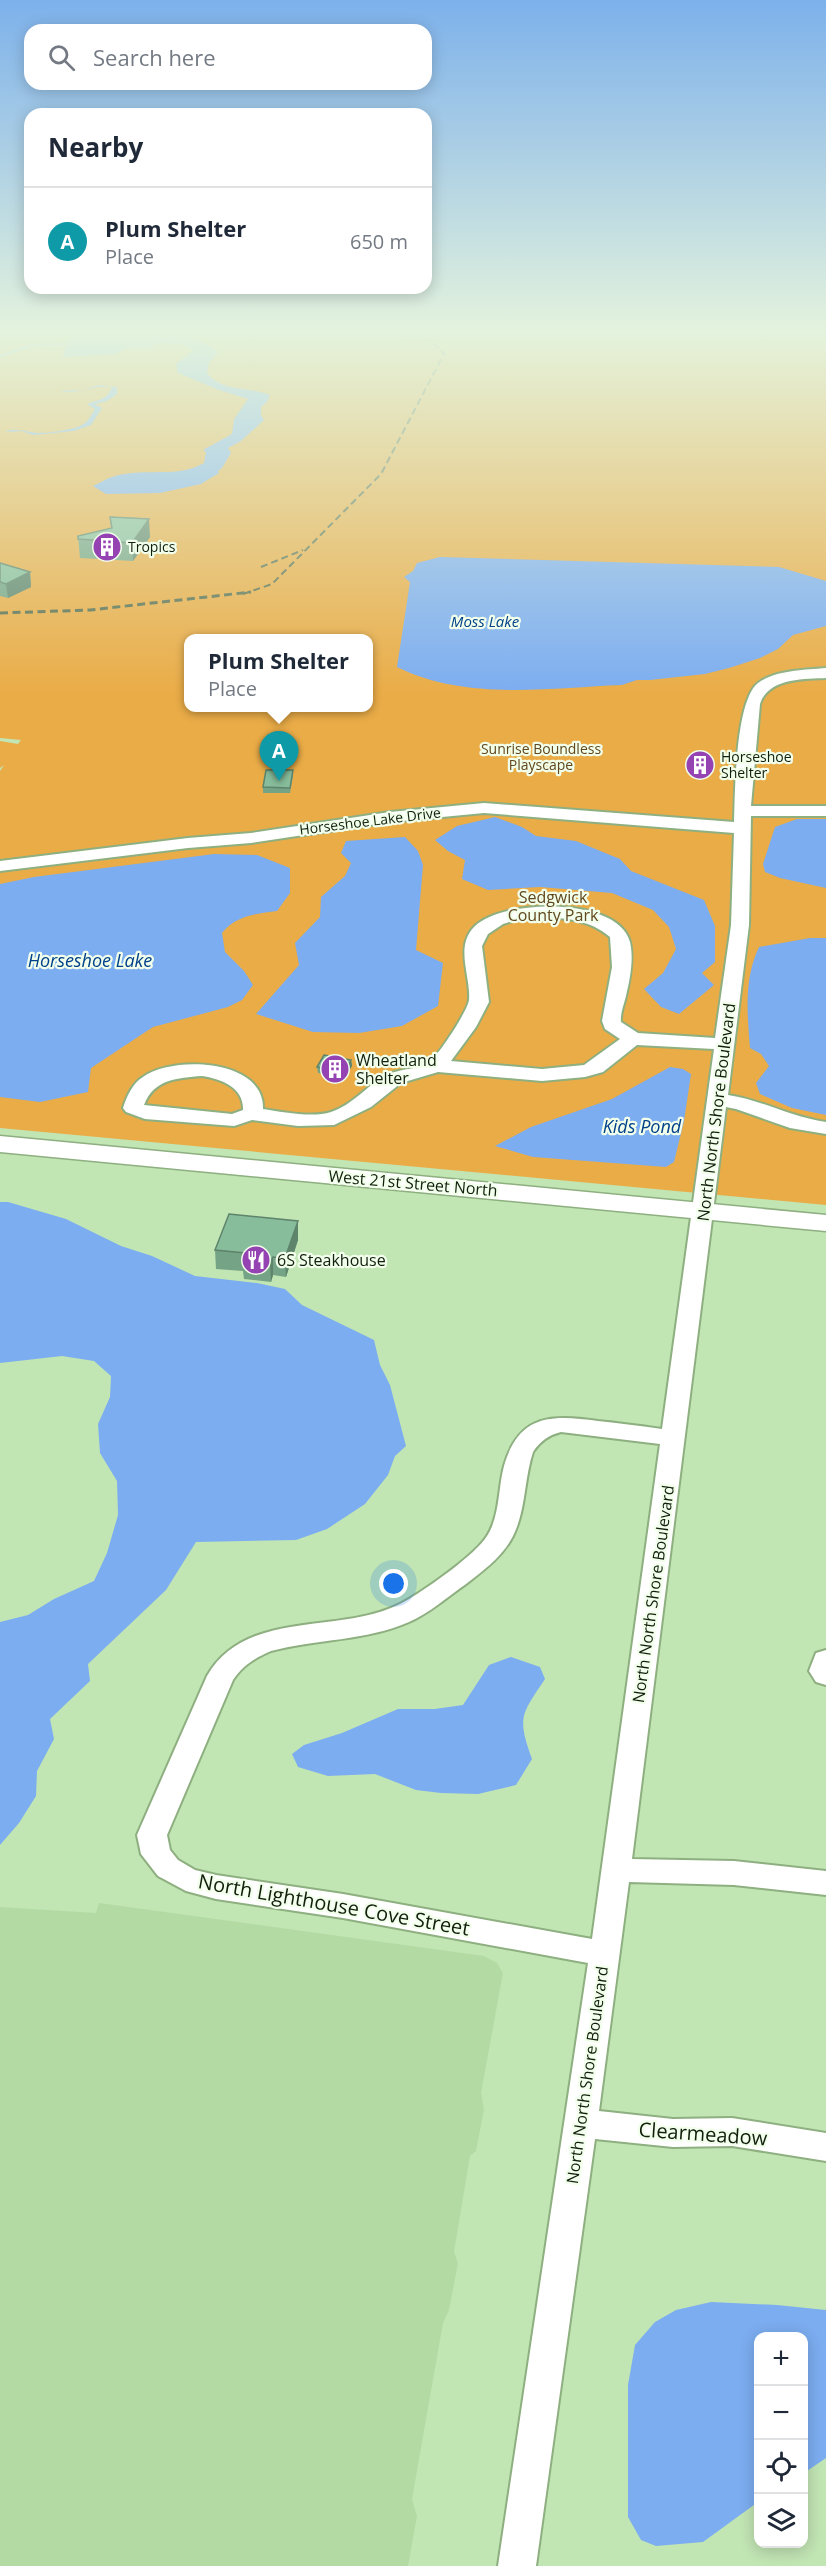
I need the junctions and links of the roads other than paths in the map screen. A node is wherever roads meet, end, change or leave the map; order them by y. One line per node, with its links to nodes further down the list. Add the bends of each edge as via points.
1 (826, 673): 3 (street, North North Shore Boulevard, via 783,679 756,695 745,754)
2 (826, 811): 3 (street, Horseshoe Lake Drive)
3 (741, 820): 4 (street, Horseshoe Lake Drive, via 484,808); 6 (street, North North Shore Boulevard, via 740,925)
4 (0, 866)
5 (633, 1039): 6 (street); 7 (street, via 596,1068 585,1071 542,1075); 7 (street, via 612,1025 610,1018 621,968 618,934 609,926 570,914 518,912 489,922 474,937 479,1002)
6 (725, 1044): 8 (street, North North Shore Boulevard)
7 (437, 1066): 9 (street, via 394,1079 364,1103 334,1119 298,1120)
8 (717, 1100): 10 (street, via 740,1103 797,1124); 13 (street, North North Shore Boulevard)
9 (250, 1114): 9 (street, via 254,1108 252,1098 238,1079 202,1070 172,1072 148,1081 139,1089 133,1108 145,1113 234,1120)
10 (826, 1128)
11 (0, 1144): 13 (main road, West 21st Street North)
12 (0, 1162): 13 (main road, West 21st Street North)
13 (702, 1220): 14 (main road, West 21st Street North); 15 (main road, West 21st Street North); 16 (street, North North Shore Boulevard)
14 (826, 1222)
15 (826, 1241)
16 (673, 1438): 19 (street, North North Shore Boulevard); 21 (street, North Lighthouse Cove Street, via 561,1424 546,1426 530,1436 521,1448 501,1534 491,1549 421,1604 393,1619 272,1641 233,1660 221,1676 152,1835 156,1854 168,1868 186,1879 216,1887 344,1906)
17 (826, 1660): 18 (street)
18 (826, 1675)
19 (616, 1870): 20 (street, via 734,1873); 21 (street, North North Shore Boulevard)
20 (826, 1883)
21 (605, 1954): 22 (street, North North Shore Boulevard)
22 (579, 2123): 23 (street, Clearmeadow, via 672,2133 732,2132); 24 (street, North North Shore Boulevard)
23 (826, 2147)
24 (517, 2566)

